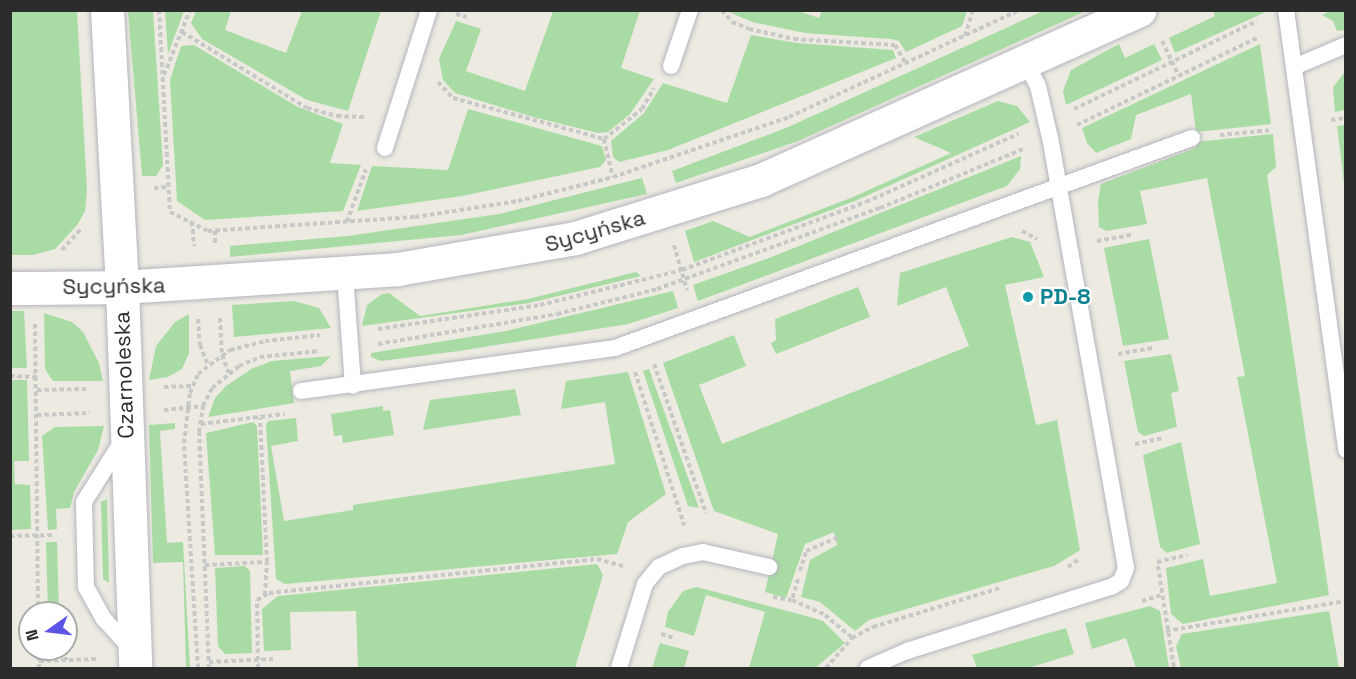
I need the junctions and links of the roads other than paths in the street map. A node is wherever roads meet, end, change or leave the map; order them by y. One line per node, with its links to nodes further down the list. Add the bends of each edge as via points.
1 (107, 10): 14 (street, Czarnoleska)
2 (429, 10): 11 (lane)
3 (690, 10): 8 (lane)
4 (1140, 10): 7 (street, Sycyńska)
5 (1287, 17): 9 (lane)
6 (1346, 45): 9 (lane)
7 (1025, 62): 12 (lane, via 1038,86); 13 (street, Sycyńska, via 803,163 664,211 533,248)
8 (671, 66)
9 (1294, 67): 19 (lane)
10 (1192, 138): 12 (lane)
11 (385, 148)
12 (1058, 185): 16 (lane, via 615,348); 23 (lane, via 1124,574 1113,586 907,651)
13 (345, 274): 14 (street, Sycyńska); 16 (lane)
14 (122, 287): 15 (street, Sycyńska); 18 (street, Czarnoleska)
15 (22, 288)
16 (353, 386): 17 (lane)
17 (301, 391)
18 (126, 437): 21 (street, Czarnoleska); 21 (lane, via 84,502 86,587)
19 (1346, 450)
20 (769, 567): 22 (lane, via 716,554 692,553 651,573)
21 (135, 661)
22 (620, 669)
23 (868, 669)

